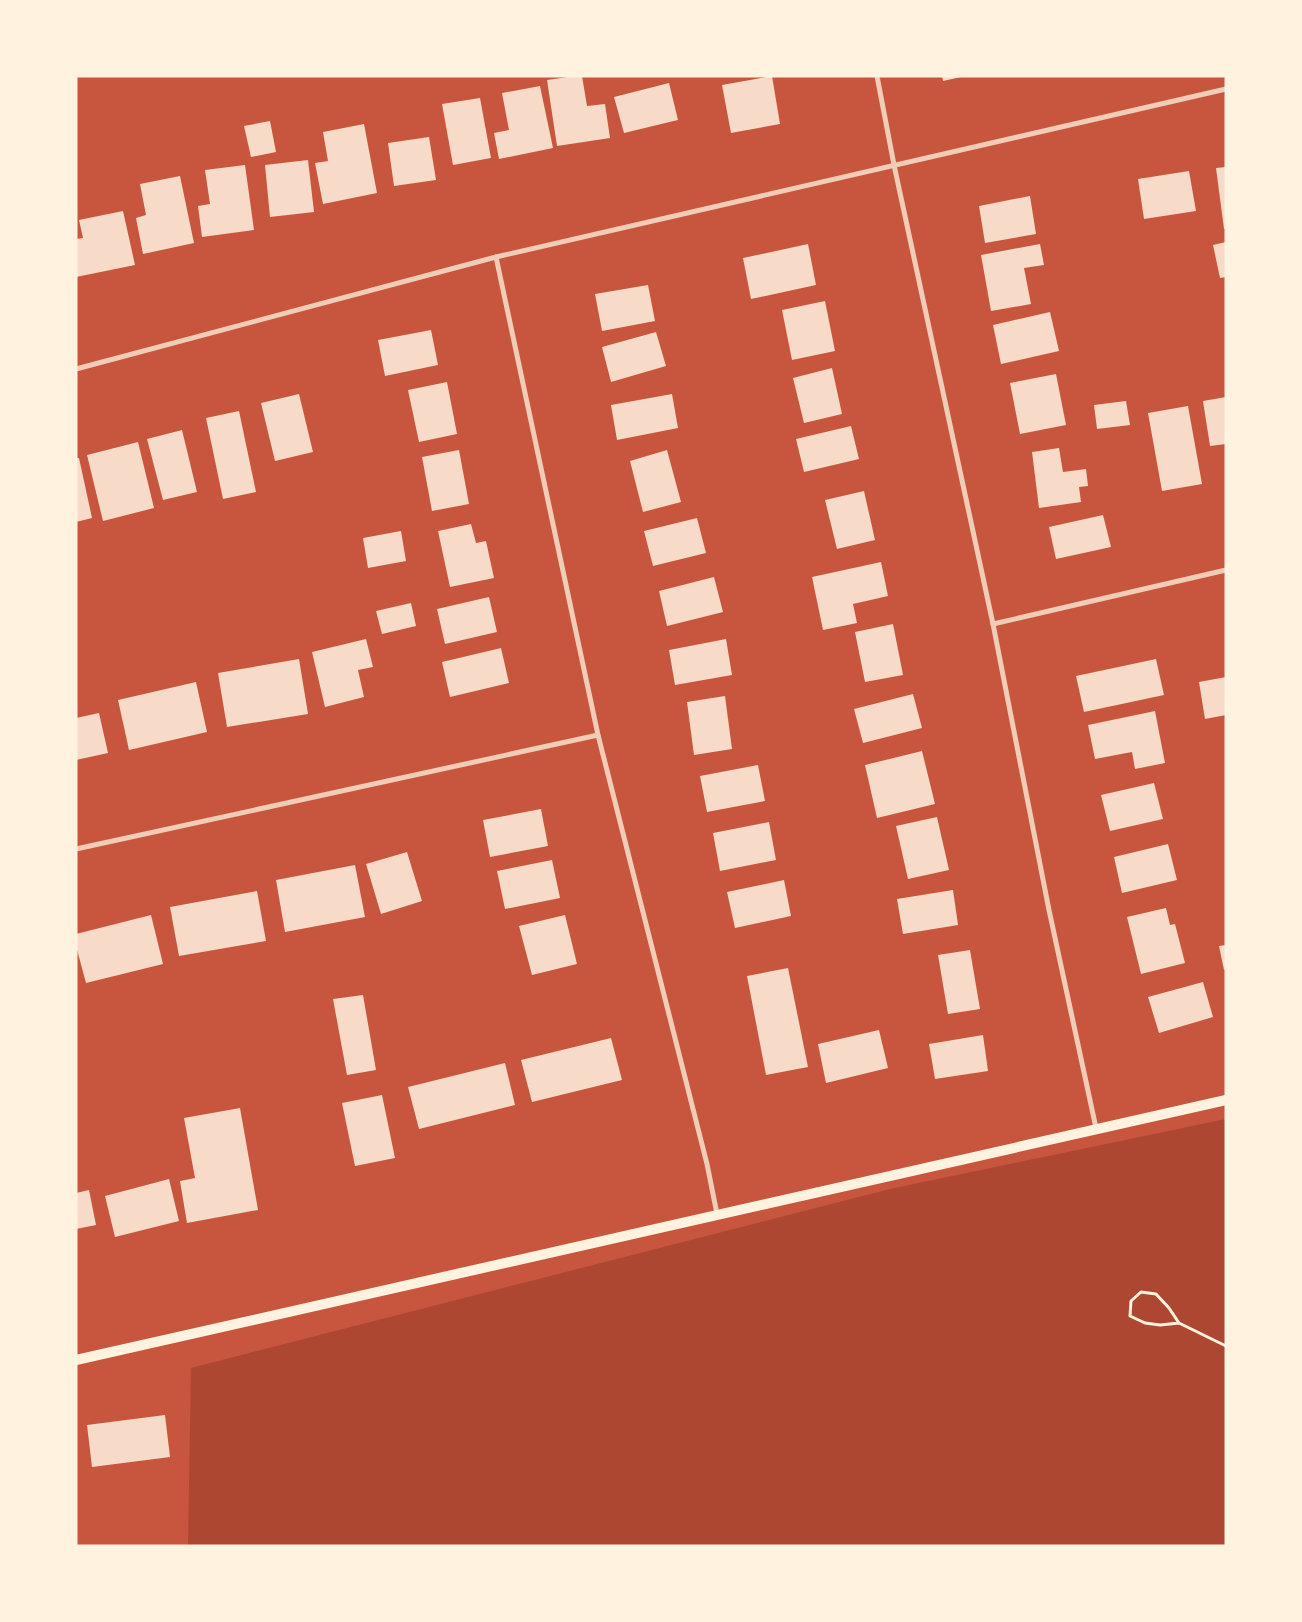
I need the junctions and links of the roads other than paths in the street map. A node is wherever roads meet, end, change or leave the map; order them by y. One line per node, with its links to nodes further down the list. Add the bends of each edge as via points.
1 (877, 76): 3 (street)
2 (1226, 89): 3 (street)
3 (894, 165): 4 (street); 7 (street)
4 (496, 257): 5 (street); 8 (street)
5 (76, 369)
6 (1226, 570): 7 (street)
7 (994, 624): 11 (street, via 1049,910)
8 (598, 735): 9 (street); 12 (street)
9 (76, 849)
10 (1226, 1100): 11 (main road)
11 (1096, 1128): 12 (main road)
12 (717, 1214): 13 (main road)
13 (76, 1360)

